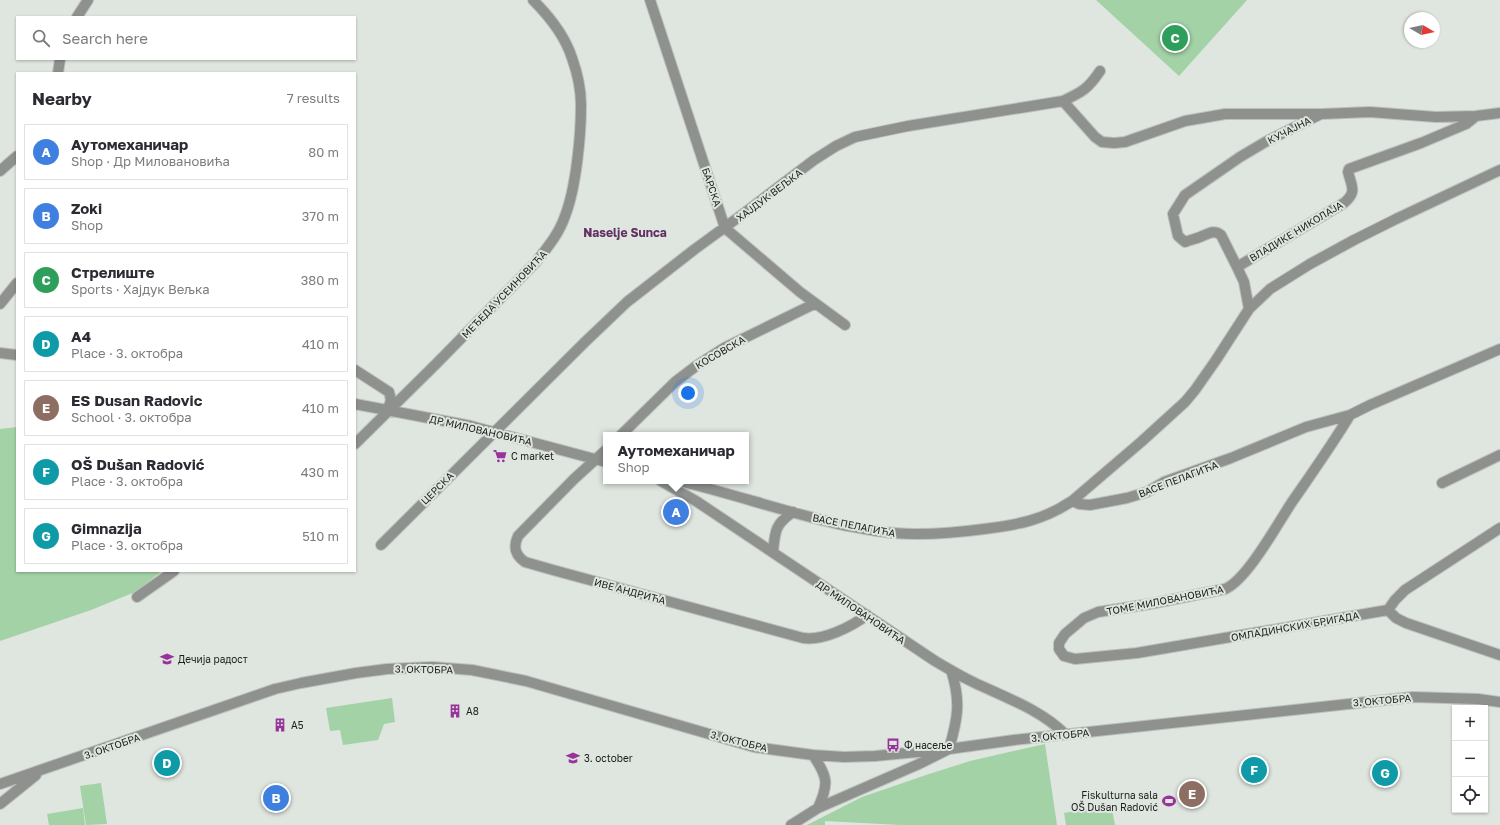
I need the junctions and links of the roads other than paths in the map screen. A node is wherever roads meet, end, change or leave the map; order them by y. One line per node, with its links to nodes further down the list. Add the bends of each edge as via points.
1 (88, 0): 4 (street)
2 (533, 0): 27 (street, МЕЂЕДА УСЕИНОВИЋА, via 565,42 572,57 579,87 581,105 576,164 565,217 558,233 536,262)
3 (650, 0): 15 (street, БАРСКА)
4 (77, 16)
5 (60, 60): 7 (street)
6 (1100, 71): 8 (street, ХАЈДУК ВЕЉКА, via 1082,92)
7 (58, 72)
8 (1063, 101): 10 (street, via 1095,137 1102,142 1114,143 1185,122 1225,114); 15 (street, ХАЈДУК ВЕЉКА, via 855,137 814,160)
9 (1500, 113): 11 (street, КУЧАЈНА)
10 (1321, 114): 11 (street, КУЧАЈНА, via 1370,112 1436,117); 16 (street, КУЧАЈНА, via 1261,145 1185,195 1173,214 1178,236 1185,242 1210,232 1219,233)
11 (1476, 116): 16 (street, ВЛАДИКЕ НИКОЛАЈА, via 1466,124 1422,143 1352,167 1348,172 1353,191 1344,203)
12 (16, 157): 14 (street)
13 (1500, 170): 20 (street, via 1396,219 1310,264 1270,289)
14 (0, 171)
15 (725, 228): 19 (street); 29 (street, ХАЈДУК ВЕЉКА, via 627,302)
16 (1237, 267): 20 (street, via 1244,282)
17 (16, 284): 18 (street)
18 (0, 304)
19 (814, 304): 21 (street); 30 (street, КОСОВСКА, via 724,348 696,366 675,382)
20 (1249, 309): 37 (street, via 1185,402)
21 (845, 325)
22 (1500, 349): 28 (street, ВАСЕ ПЕЛАГИЋА)
23 (0, 353): 24 (street)
24 (16, 355)
25 (356, 371): 27 (street, via 389,392 391,400)
26 (356, 404): 27 (street, ДР МИЛОВАНОВИЋА)
27 (388, 409): 29 (street, ДР МИЛОВАНОВИЋА); 31 (street, МЕЂЕДА УСЕИНОВИЋА)
28 (1350, 415): 37 (street, ВАСЕ ПЕЛАГИЋА, via 1306,427 1164,482 1147,492 1090,505); 47 (street, ТОМЕ МИЛОВАНОВИЋА, via 1265,544 1232,586 1150,604 1098,612 1084,618 1062,638 1059,643)
29 (494, 432): 33 (street, ДР МИЛОВАНОВИЋА); 40 (street, ЦЕРСКА)
30 (624, 432)
31 (356, 443)
32 (1500, 456): 34 (street)
33 (601, 461): 45 (street, ИВЕ АНДРИЋА, via 574,479 518,536 515,550 525,562 803,638 816,639 830,634 857,623)
34 (1442, 483)
35 (667, 484): 41 (street, ДР МИЛОВАНОВИЋА, via 696,500)
36 (690, 484): 38 (street, ВАСЕ ПЕЛАГИЋА)
37 (1072, 501): 38 (street, ВАСЕ ПЕЛАГИЋА, via 1051,513 1014,525 929,534 893,533 860,528)
38 (793, 512): 41 (street, via 784,518 775,530)
39 (1498, 531): 44 (street, via 1405,590)
40 (381, 545)
41 (773, 552): 45 (street, ДР МИЛОВАНОВИЋА)
42 (173, 572): 43 (street)
43 (137, 597)
44 (1388, 610): 46 (street, via 1406,623); 47 (street, ОМЛАДИНСКИХ БРИГАДА, via 1137,653 1075,659)
45 (867, 615): 48 (street, ДР МИЛОВАНОВИЋА)
46 (1500, 655)
47 (1064, 656)
48 (950, 670): 50 (street, ДР МИЛОВАНОВИЋА, via 1032,709 1056,724); 51 (street, via 955,684 958,714)
49 (1500, 702): 50 (street, 3. ОКТОБРА, via 1413,697)
50 (1065, 734): 51 (street, 3. ОКТОБРА)
51 (949, 749): 52 (street, 3. ОКТОБРА, via 875,756); 56 (street)
52 (814, 755): 53 (street, 3. ОКТОБРА, via 754,747 526,682 472,670 432,667 356,673 276,689); 56 (street, via 825,774 825,787)
53 (42, 771): 54 (street, 3. ОКТОБРА); 55 (street)
54 (0, 784)
55 (0, 804)
56 (818, 808): 57 (street)
57 (791, 825)

